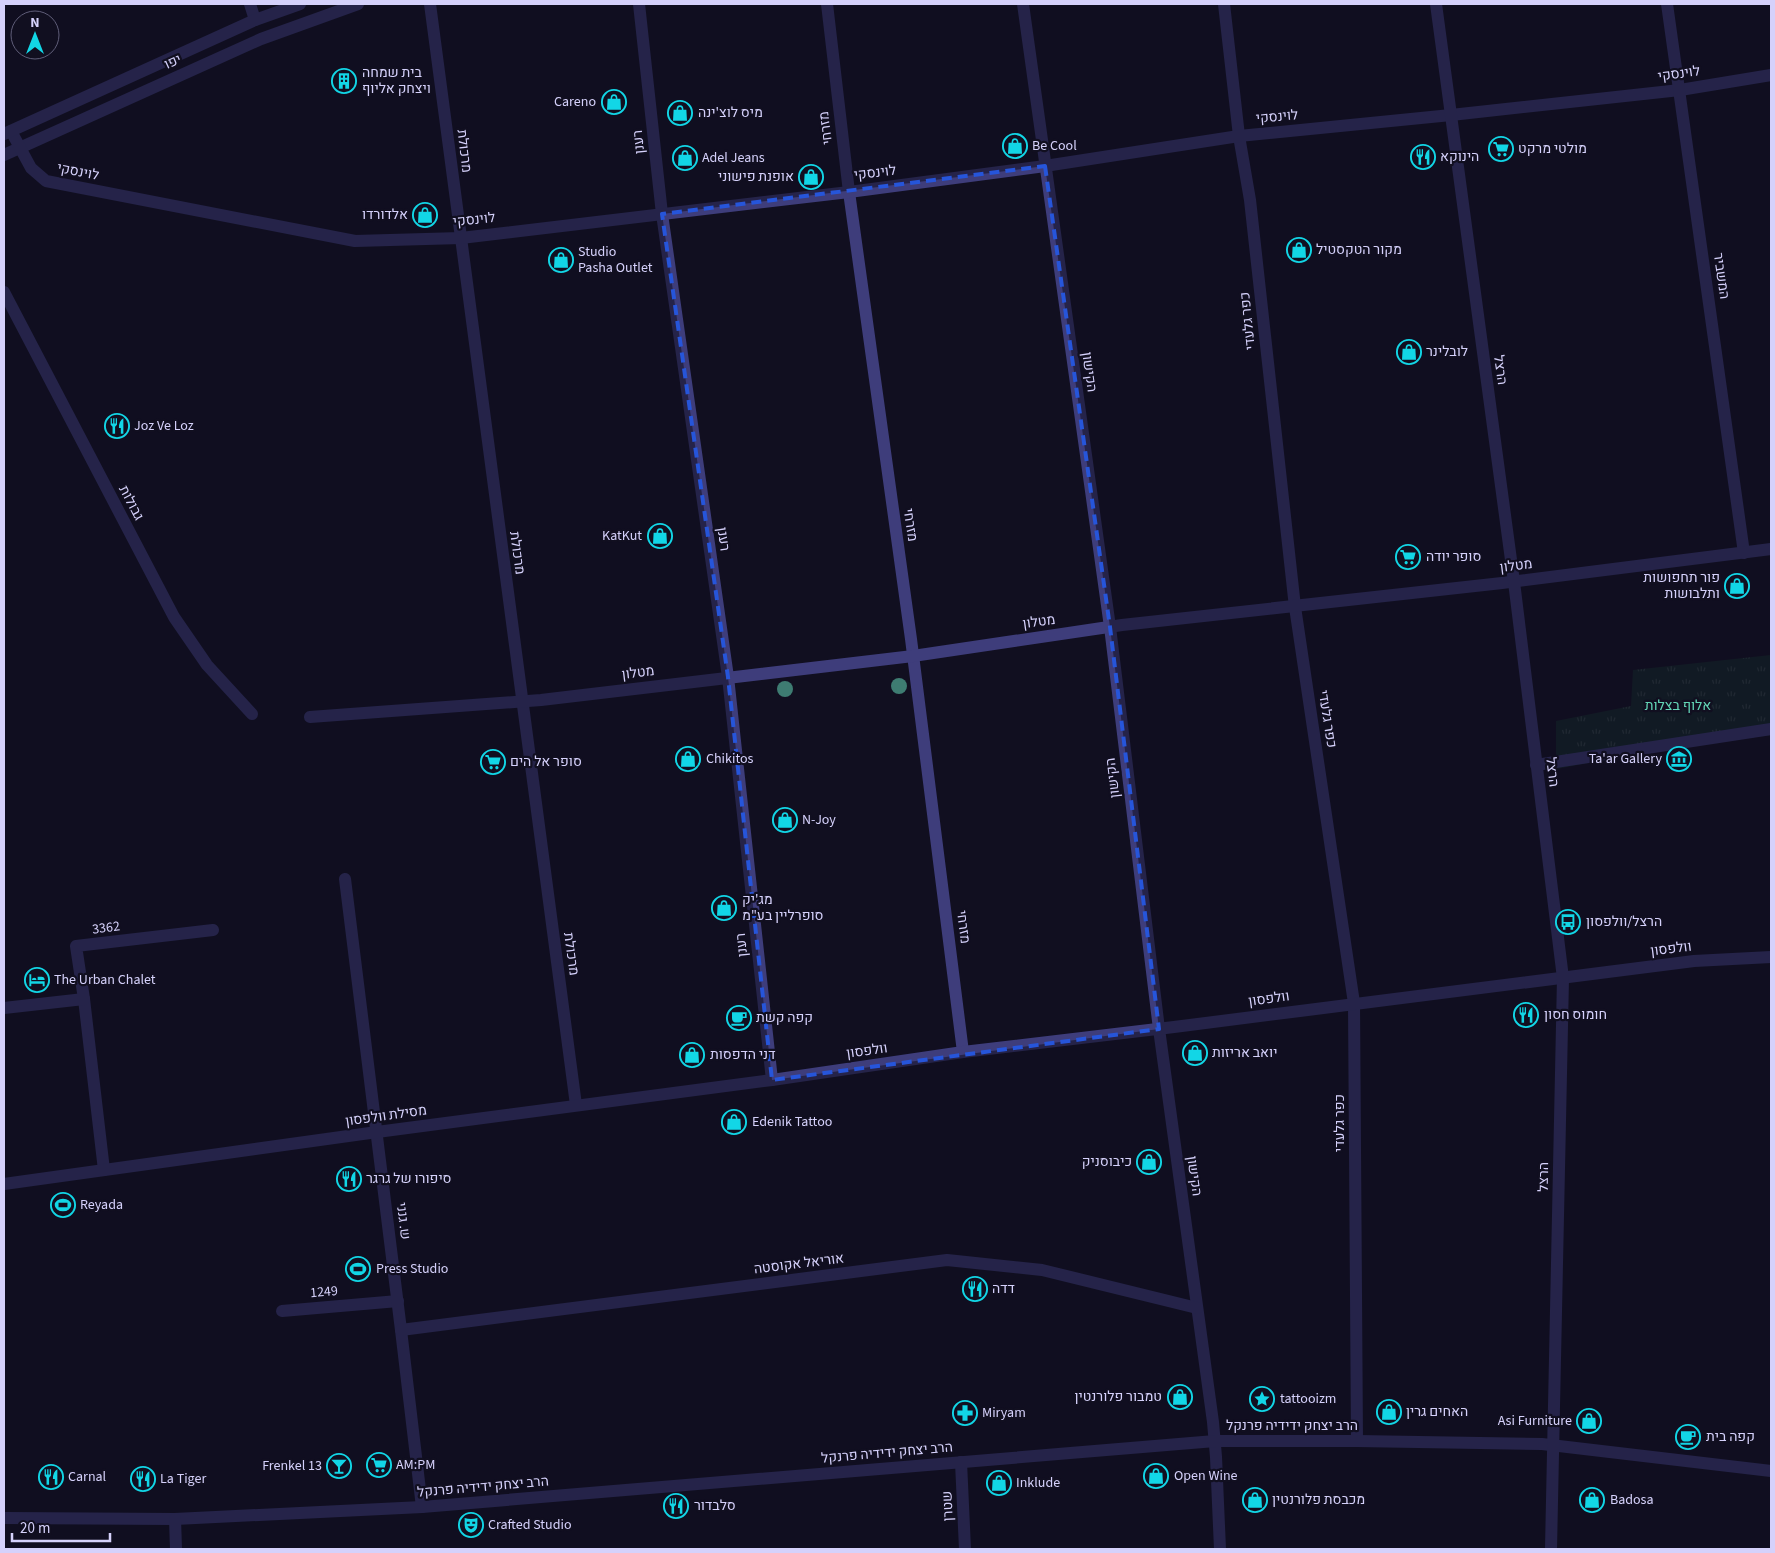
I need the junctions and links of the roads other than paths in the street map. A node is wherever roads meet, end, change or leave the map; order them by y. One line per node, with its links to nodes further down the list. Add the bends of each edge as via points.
1 (250, 4): 11 (street)
2 (300, 4): 11 (street, יפו)
3 (358, 4): 12 (street, יפו)
4 (430, 4): 23 (street, מרכולת)
5 (639, 4): 22 (street, רענן)
6 (826, 4): 21 (street, מזרחי)
7 (1023, 4): 20 (street, הקישון)
8 (1224, 4): 17 (street, כפר גלעדי)
9 (1436, 4): 15 (street, הרצל)
10 (1668, 4): 14 (street, המשביר)
11 (255, 20): 12 (street); 16 (street, יפו)
12 (261, 39): 18 (street, יפו)
13 (1771, 75): 14 (street, לוינסקי)
14 (1680, 90): 15 (street, לוינסקי); 26 (street, המשביר)
15 (1451, 115): 17 (street, לוינסקי); 27 (street, הרצל)
16 (7, 133): 18 (street, לוינסקי)
17 (1239, 136): 20 (street, לוינסקי); 28 (street, כפר גלעדי, via 1250,200)
18 (19, 148): 19 (street, יפו); 23 (street, לוינסקי, via 30,168 46,181 355,241)
19 (4, 155)
20 (1045, 166): 21 (street, לוינסקי); 29 (street, הקישון)
21 (848, 192): 22 (street, לוינסקי); 30 (street, מזרחי)
22 (662, 214): 23 (street, לוינסקי); 31 (street, רענן)
23 (461, 238): 32 (street, מרכולת)
24 (4, 292): 33 (street, גבולות, via 174,617 207,666)
25 (1771, 549): 26 (street, מטלון)
26 (1744, 552): 27 (street, מטלון)
27 (1514, 582): 28 (street, מטלון); 36 (street, הרצל)
28 (1295, 607): 29 (street, מטלון); 42 (street, כפר גלעדי)
29 (1110, 627): 30 (street, מטלון); 44 (street, הקישון)
30 (913, 656): 31 (street, מטלון); 45 (street, מזרחי)
31 (728, 677): 32 (street, מטלון); 46 (street, רענן)
32 (522, 702): 34 (street, מטלון); 47 (street, מרכולת)
33 (252, 714)
34 (310, 716)
35 (1771, 729): 36 (street)
36 (1536, 765): 40 (street, הרצל)
37 (345, 879): 48 (street, ש. גנני)
38 (213, 930): 41 (street, 3362, via 76,946)
39 (1771, 956): 40 (street, וולפסון, via 1694,961)
40 (1562, 978): 42 (street, וולפסון); 57 (street, הרצל)
41 (84, 999): 43 (street); 49 (street)
42 (1354, 1003): 44 (street, וולפסון); 56 (street, כפר גלעדי)
43 (4, 1008)
44 (1159, 1029): 45 (street, וולפסון); 52 (street, הקישון)
45 (963, 1052): 46 (street, וולפסון)
46 (772, 1080): 47 (street, מסילת וולפסון)
47 (576, 1105): 48 (street, מסילת וולפסון)
48 (377, 1132): 49 (street, מסילת וולפסון); 51 (street, ש. גנני)
49 (104, 1170): 50 (street, מסילת וולפסון)
50 (4, 1184)
51 (398, 1301): 53 (street, 1249); 54 (street, ש. גנני)
52 (1197, 1308): 54 (street, אוריאל אקוסטה, via 1042,1270 947,1260); 55 (street, הקישון)
53 (282, 1310)
54 (401, 1330): 60 (street, ש. גנני)
55 (1215, 1441): 56 (street, הרב יצחק ידידיה פרנקל); 58 (street, הרב יצחק ידידיה פרנקל); 65 (street, הקישון)
56 (1357, 1441): 57 (street, הרב יצחק ידידיה פרנקל)
57 (1554, 1445): 59 (street, הרב יצחק ידידיה פרנקל); 66 (street, הרצל)
58 (961, 1462): 60 (street, הרב יצחק ידידיה פרנקל); 64 (street, שטרן)
59 (1771, 1471)
60 (422, 1507): 62 (street, הרב יצחק ידידיה פרנקל)
61 (4, 1518): 62 (street, הרב יצחק ידידיה פרנקל)
62 (175, 1519): 63 (street)
63 (176, 1549)
64 (965, 1549)
65 (1220, 1549)
66 (1551, 1549)

